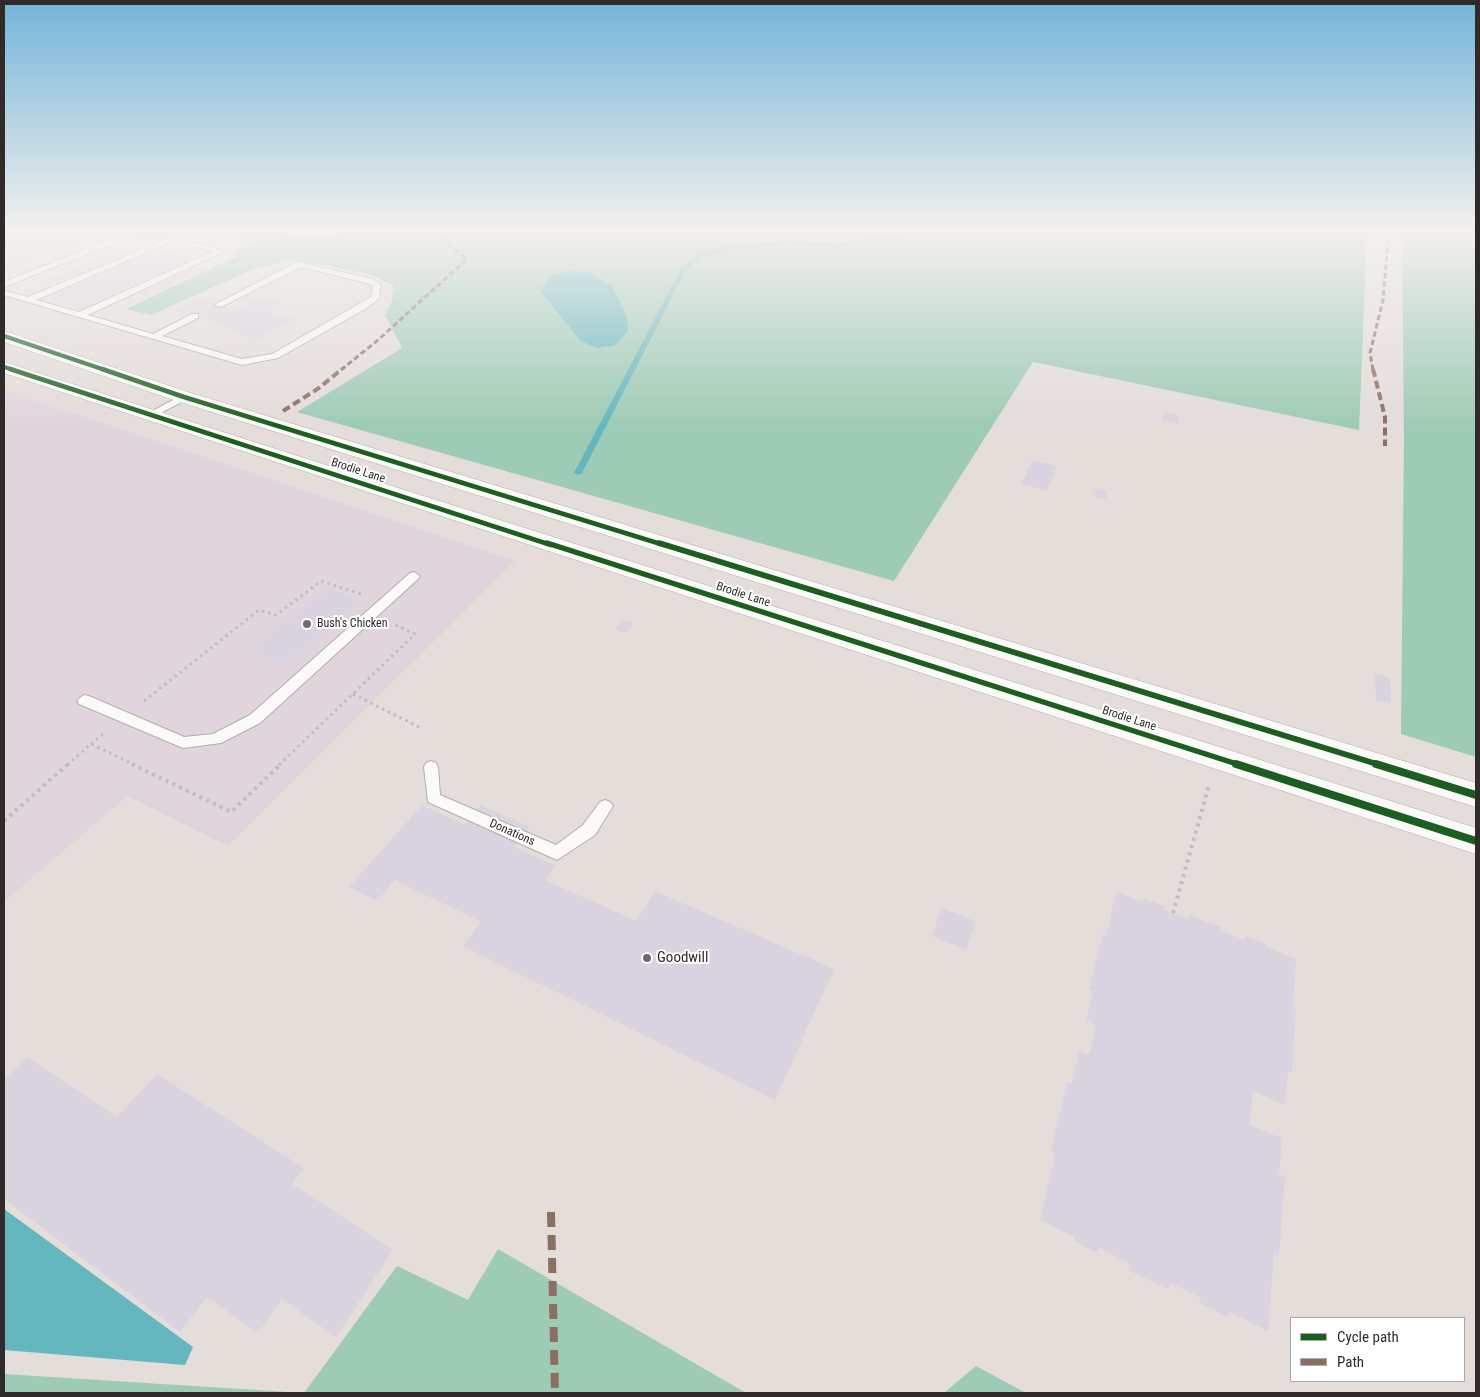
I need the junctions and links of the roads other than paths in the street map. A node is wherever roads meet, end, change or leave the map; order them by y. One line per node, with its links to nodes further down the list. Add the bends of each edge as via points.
1 (19, 297): 6 (lane)
2 (36, 297): 6 (lane)
3 (119, 297): 8 (lane)
4 (234, 297): 7 (lane)
5 (375, 297): 11 (lane, via 275,356 242,362)
6 (29, 300): 8 (lane)
7 (218, 305)
8 (80, 315): 11 (lane)
9 (195, 316): 11 (lane)
10 (4, 336): 13 (main road, Brodie Lane)
11 (155, 336)
12 (4, 367): 14 (main road, Brodie Lane)
13 (184, 396): 14 (lane); 16 (main road, Brodie Lane)
14 (152, 414): 17 (main road, Brodie Lane)
15 (414, 576): 18 (lane, via 255,719 216,739 183,743)
16 (982, 643): 17 (main road); 20 (main road, Brodie Lane)
17 (973, 680): 22 (main road, Brodie Lane)
18 (84, 700)
19 (431, 767): 21 (lane, Donations, via 433,798 557,853 589,830)
20 (1476, 795)
21 (605, 806)
22 (1476, 842)

